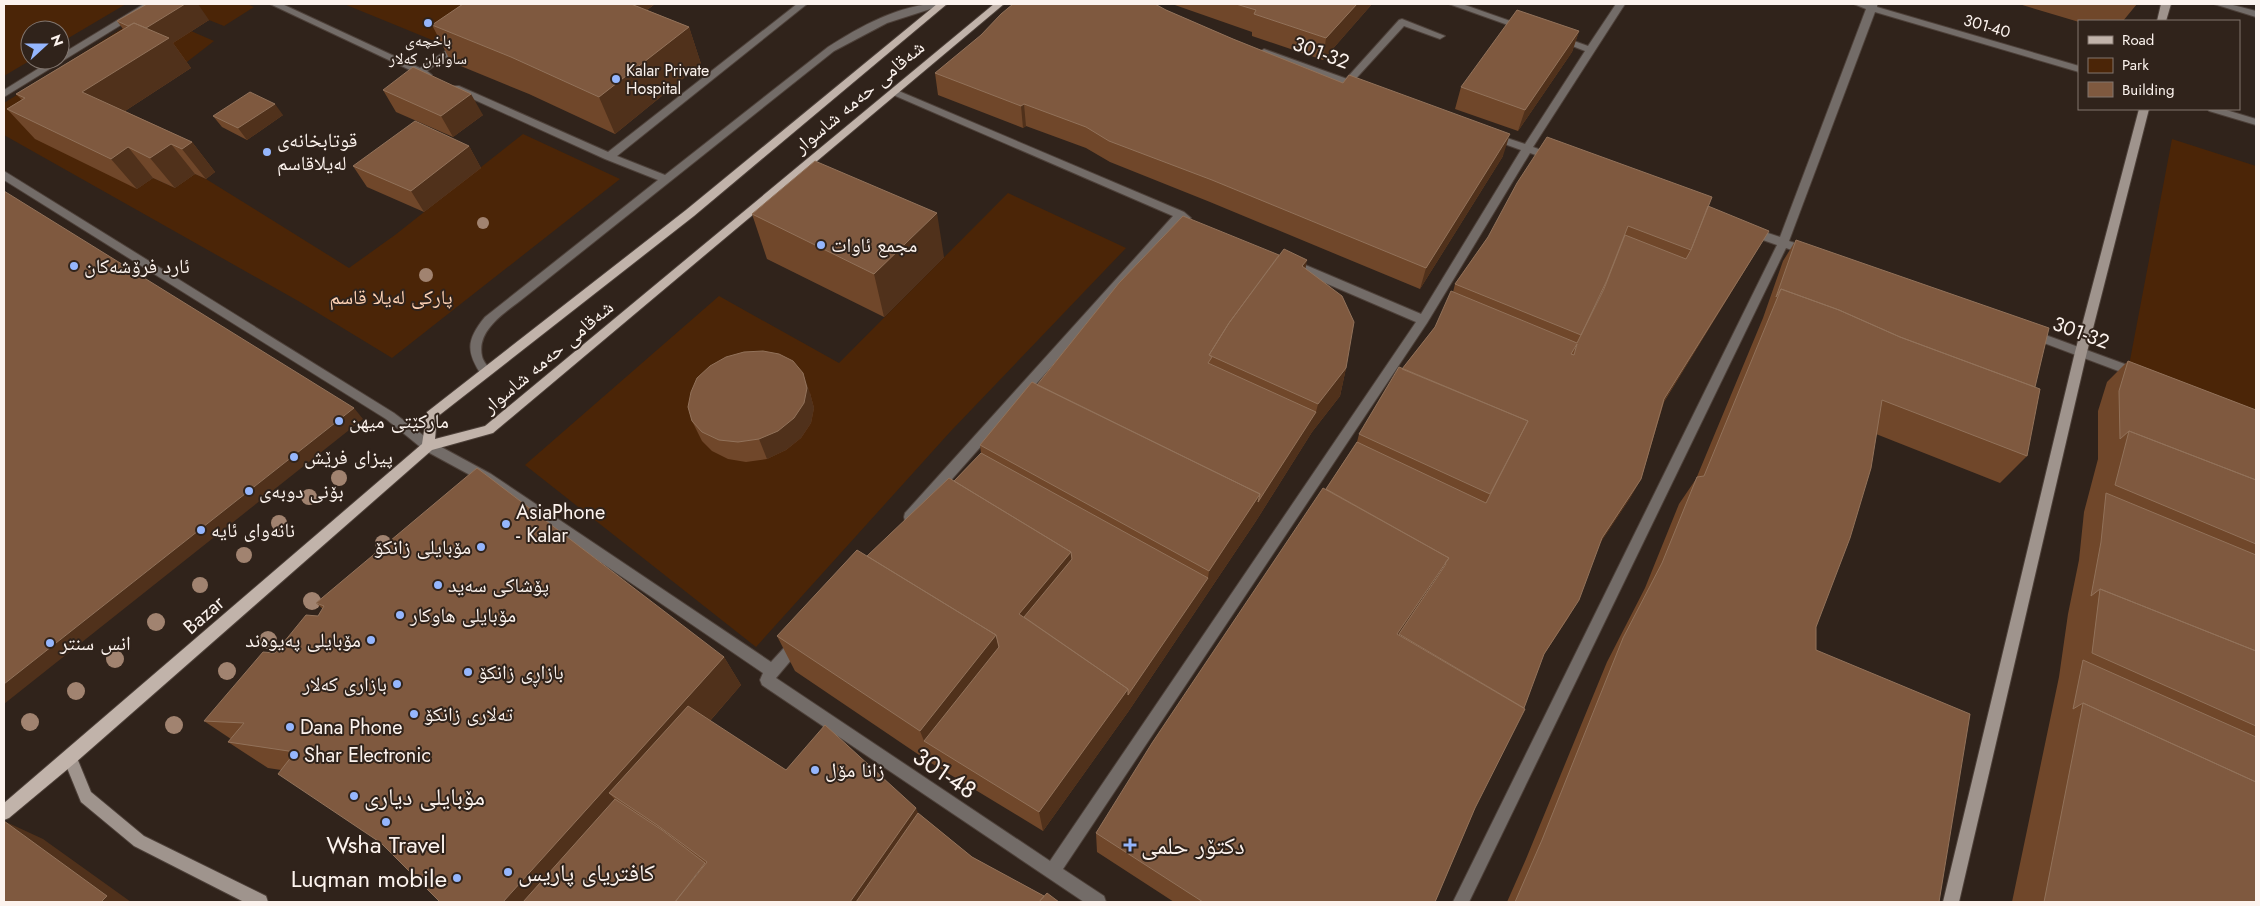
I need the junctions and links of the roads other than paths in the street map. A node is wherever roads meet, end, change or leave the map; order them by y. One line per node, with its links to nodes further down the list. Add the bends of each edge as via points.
1 (150, 4): 20 (street)
2 (275, 4): 23 (street)
3 (802, 4): 33 (street)
4 (942, 4): 36 (street, via 906,11 853,34); 46 (main road, شەقامی حەمە شاسوار, via 690,213)
5 (999, 4): 25 (main road, شەقامی حەمە شاسوار)
6 (1454, 4): 14 (street)
7 (1620, 4): 19 (street)
8 (1858, 4): 11 (street, 301-40)
9 (2166, 4): 13 (street)
10 (2219, 4): 12 (street)
11 (1872, 6): 21 (street, 301-40); 40 (street)
12 (2256, 14)
13 (2162, 20)
14 (1536, 31)
15 (1440, 36): 24 (street, via 1402,22)
16 (1554, 37): 19 (street)
17 (466, 40): 23 (street)
18 (1254, 48): 24 (street, 301-32)
19 (1591, 50): 32 (street)
20 (70, 53)
21 (2078, 69)
22 (43, 70): 27 (street)
23 (420, 72): 33 (street)
24 (1347, 82): 26 (street, 301-32)
25 (894, 92): 37 (street); 48 (main road, شەقامی حەمە شاسوار, via 489,430)
26 (1374, 92)
27 (4, 94)
28 (2144, 110): 45 (street)
29 (2216, 110): 30 (street)
30 (2256, 122)
31 (1483, 132): 32 (street)
32 (1528, 149): 34 (street); 43 (street)
33 (609, 158): 36 (street)
34 (1564, 162)
35 (4, 175): 48 (street, 301-48, via 390,416)
36 (667, 180): 46 (street, via 484,326 476,342 476,356)
37 (1180, 215): 38 (street); 49 (street)
38 (1198, 223)
39 (1738, 226): 40 (street)
40 (1783, 243): 41 (street); 57 (street)
41 (1820, 257)
42 (1279, 258): 43 (street)
43 (1423, 320): 54 (street)
44 (2026, 332): 45 (street, 301-32)
45 (2082, 352): 47 (street, 301-32); 58 (street)
46 (486, 373): 48 (main road, شەقامی حەمە شاسوار, via 430,415)
47 (2146, 377)
48 (428, 446): 51 (street, 301-48, via 488,478); 52 (main road, Bazar)
49 (903, 524)
50 (805, 634): 51 (street)
51 (769, 676): 54 (street, 301-48)
52 (70, 758): 53 (main road, Bazar); 55 (street, via 86,797 139,841)
53 (4, 813)
54 (1052, 871): 56 (street, 301-48)
55 (260, 902)
56 (1098, 902)
57 (1462, 902)
58 (1951, 902)

